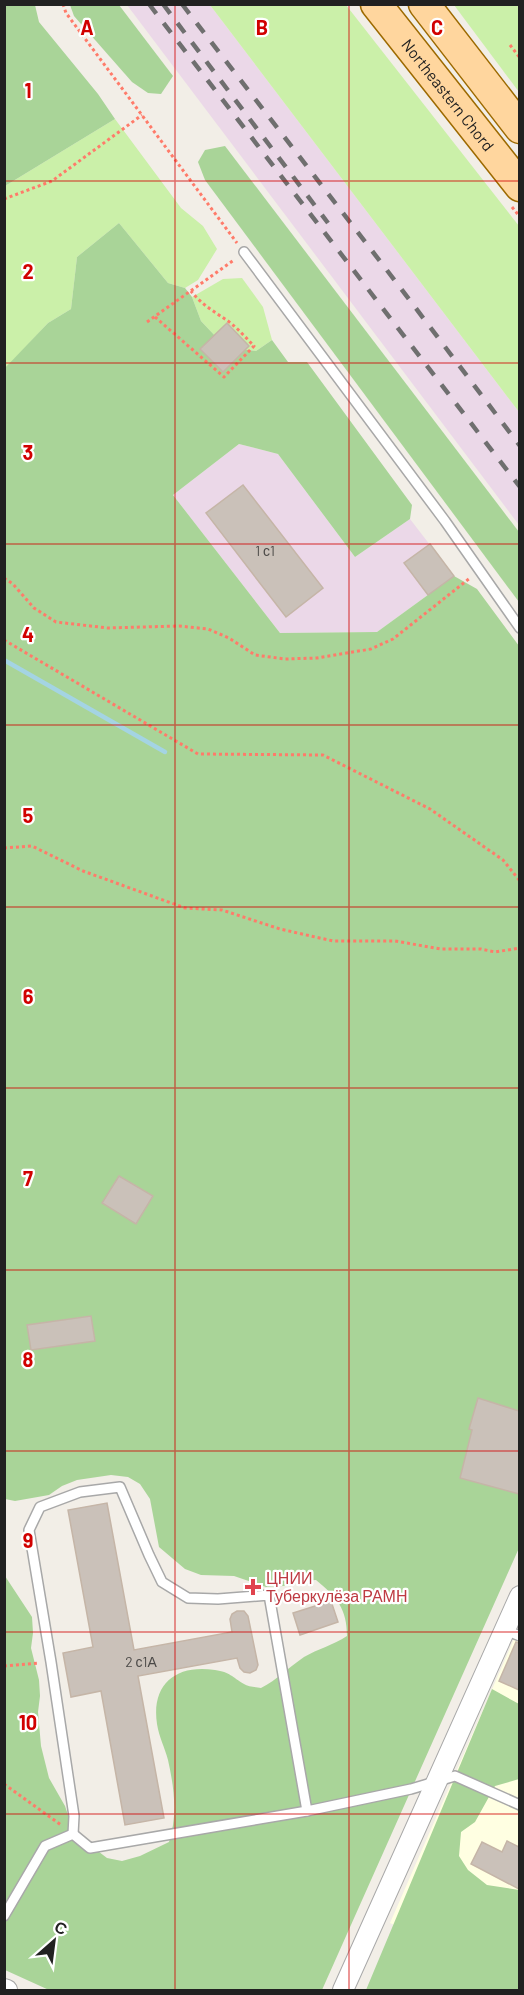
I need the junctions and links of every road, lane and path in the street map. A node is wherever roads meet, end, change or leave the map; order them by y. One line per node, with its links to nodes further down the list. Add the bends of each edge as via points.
1 (63, 4): 6 (path)
2 (376, 4): 8 (main road, Northeastern Chord)
3 (424, 4): 7 (main road)
4 (510, 45): 5 (path)
5 (519, 58)
6 (142, 115): 9 (path, via 52,182); 10 (path)
7 (519, 128)
8 (519, 186)
9 (4, 199)
10 (244, 252): 11 (path); 14 (lane)
11 (190, 291): 12 (path); 12 (path, via 254,346 224,377)
12 (155, 317): 13 (path)
13 (147, 322)
14 (480, 571): 15 (path, via 393,639 371,649 285,659 255,655 208,629 108,628 56,622 33,609); 16 (lane)
15 (4, 578)
16 (519, 628)
17 (4, 640): 19 (path, via 198,754 323,755 430,809 503,860)
18 (4, 848): 20 (path, via 32,846 83,871 185,908 222,910 333,941 395,941 495,952)
19 (519, 881)
20 (519, 948)
21 (519, 1596): 22 (street)
22 (512, 1633): 25 (street)
23 (51, 1662): 24 (path); 28 (lane, via 29,1530 40,1507 80,1492 120,1487 162,1582 188,1598 269,1595); 29 (lane, via 74,1816)
24 (4, 1666)
25 (437, 1780): 27 (lane, via 455,1776); 28 (lane); 31 (street)
26 (4, 1784): 29 (path)
27 (519, 1805)
28 (307, 1811): 29 (lane, via 90,1848)
29 (73, 1834): 30 (lane, via 45,1846)
30 (4, 1916)
31 (343, 1990)

